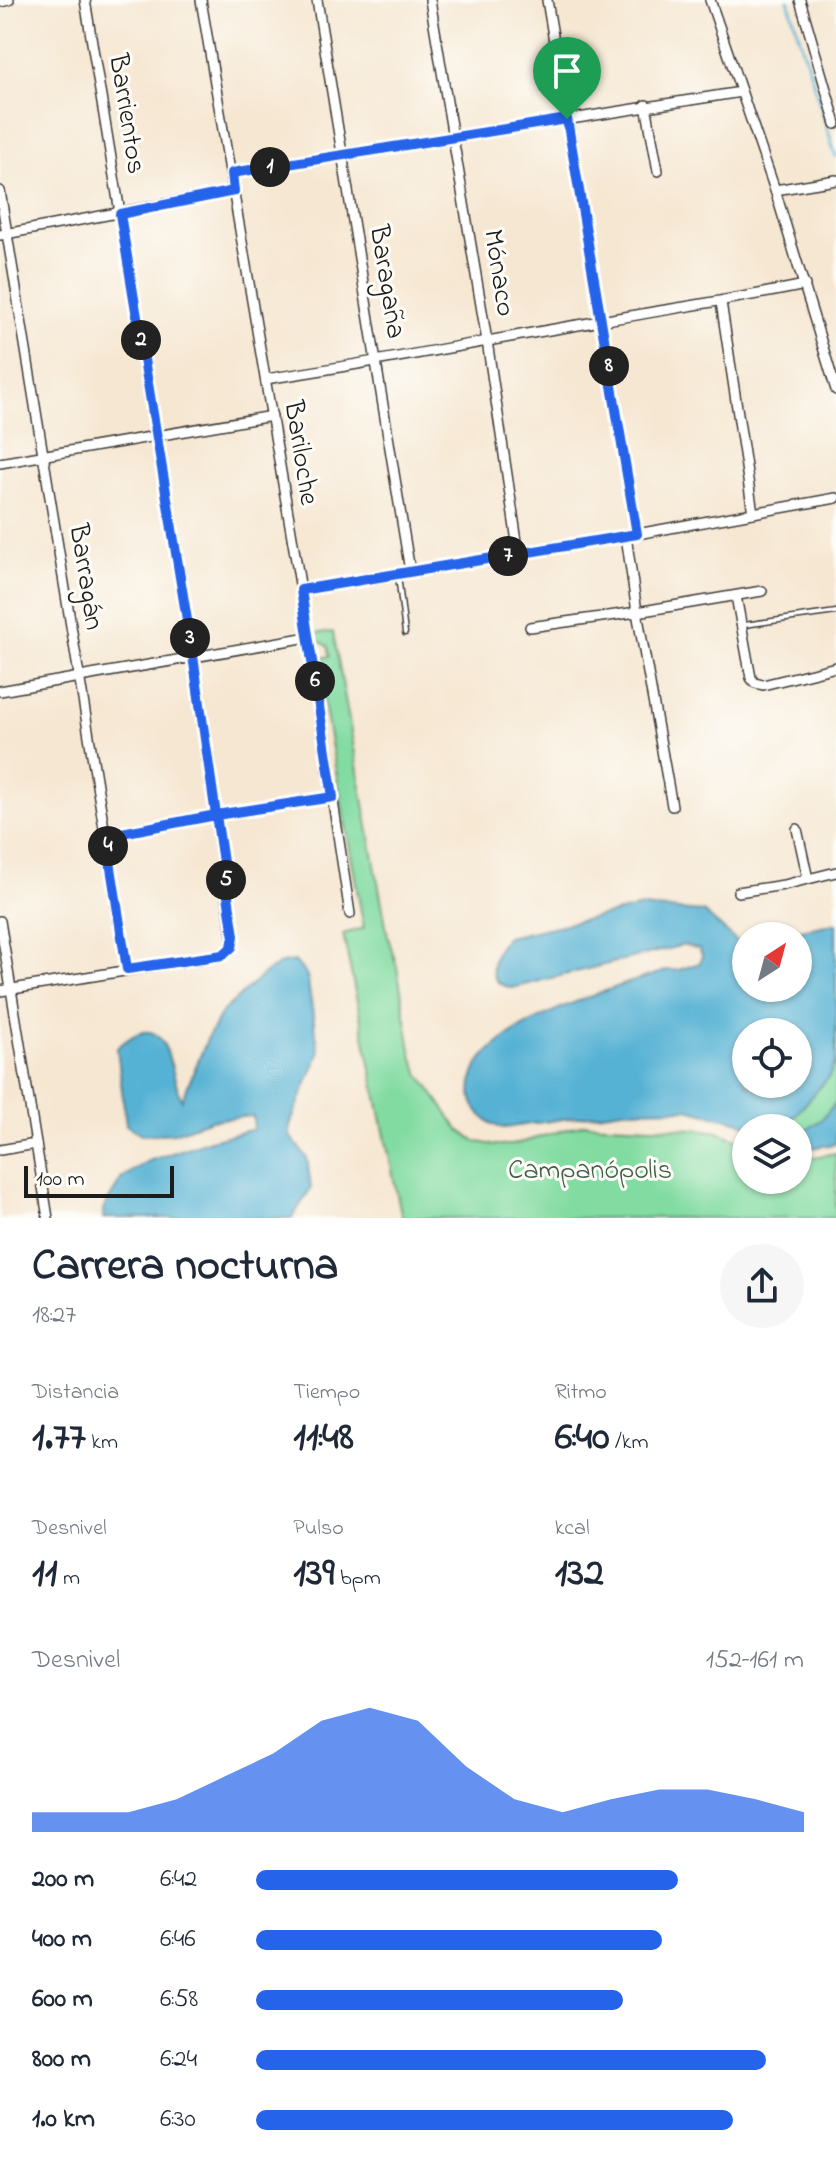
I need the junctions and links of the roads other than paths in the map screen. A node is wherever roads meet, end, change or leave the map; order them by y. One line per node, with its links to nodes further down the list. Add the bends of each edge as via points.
1 (9, 0): 9 (street)
2 (85, 0): 22 (street, Barrientos)
3 (201, 0): 17 (street, Bariloche)
4 (317, 0): 15 (street, Baragaña)
5 (430, 0): 14 (street, Mónaco)
6 (547, 0): 12 (street)
7 (710, 0): 10 (street)
8 (800, 0): 13 (street)
9 (0, 2)
10 (741, 92): 11 (street); 19 (street)
11 (646, 105): 12 (street); 16 (street)
12 (567, 119): 14 (street); 26 (street)
13 (836, 124)
14 (454, 139): 15 (street); 27 (street, Mónaco)
15 (343, 156): 17 (street); 28 (street, Baragaña)
16 (658, 171)
17 (232, 173): 21 (street, Bariloche)
18 (836, 180): 19 (street)
19 (775, 190): 24 (street)
20 (0, 191): 23 (street, Barragán)
21 (234, 191): 22 (street); 29 (street, Bariloche)
22 (120, 214): 23 (street); 32 (street, Barrientos)
23 (4, 234): 33 (street, Barragán)
24 (805, 285): 25 (street); 30 (street)
25 (721, 302): 26 (street); 36 (street)
26 (602, 321): 27 (street); 37 (street)
27 (487, 341): 28 (street); 39 (street, Mónaco)
28 (376, 362): 29 (street); 40 (street, Baragaña)
29 (266, 379): 31 (street, Bariloche)
30 (836, 390)
31 (272, 416): 32 (street); 42 (street, Bariloche)
32 (157, 435): 33 (street); 51 (street, Barrientos)
33 (44, 455): 34 (street); 53 (street, Barragán)
34 (0, 463)
35 (836, 498): 36 (street)
36 (753, 513): 37 (street)
37 (637, 534): 38 (street)
38 (626, 536): 39 (street); 45 (street)
39 (519, 555): 40 (street)
40 (410, 571): 41 (street)
41 (398, 573): 42 (street); 49 (lane)
42 (301, 590): 50 (street, Bariloche)
43 (762, 591): 44 (street)
44 (736, 596): 45 (street); 47 (street)
45 (637, 612): 48 (street); 56 (street)
46 (836, 612): 47 (lane)
47 (742, 626): 52 (street, via 751,678 759,685)
48 (530, 627)
49 (405, 633)
50 (308, 637): 51 (street); 55 (street, Bariloche)
51 (193, 656): 53 (street); 57 (street, Barrientos)
52 (836, 667)
53 (78, 677): 54 (street); 59 (street, Barragán)
54 (0, 691)
55 (333, 797): 57 (street); 63 (street, Bariloche)
56 (672, 806)
57 (216, 815): 59 (street); 65 (street, Barrientos, via 232,947 223,955)
58 (797, 829): 61 (street)
59 (106, 836): 65 (street, Barragán)
60 (836, 872): 61 (street)
61 (808, 879): 62 (street)
62 (738, 892)
63 (350, 914)
64 (0, 921): 66 (street)
65 (127, 969): 66 (street)
66 (5, 990): 67 (street)
67 (36, 1144): 68 (street); 69 (street)
68 (0, 1150)
69 (48, 1218)

